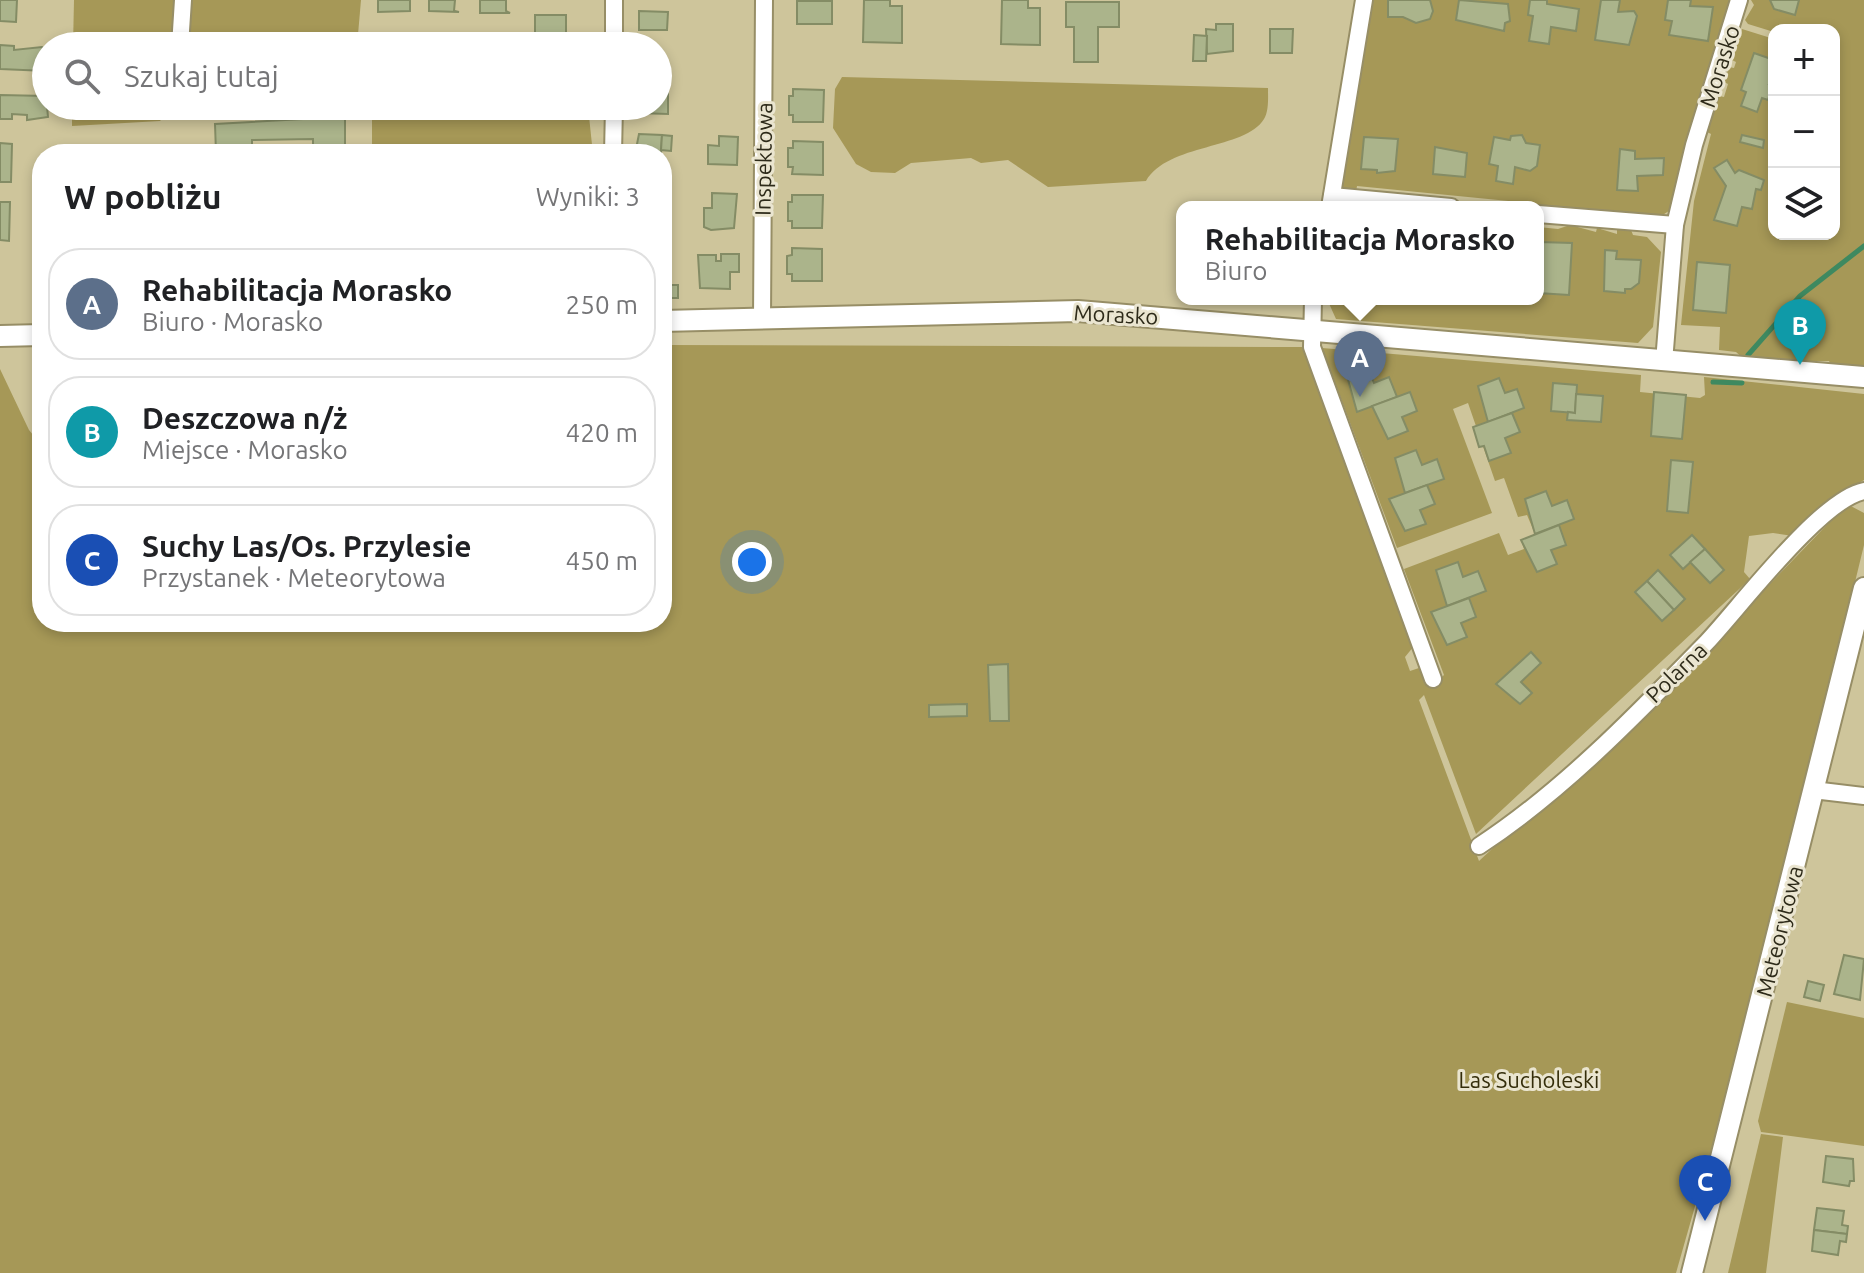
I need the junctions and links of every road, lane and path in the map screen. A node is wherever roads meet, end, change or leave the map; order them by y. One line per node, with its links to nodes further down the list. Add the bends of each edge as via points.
1 (183, 0): 6 (street)
2 (614, 0): 7 (street)
3 (764, 0): 14 (street, Inspektowa)
4 (1364, 0): 10 (street)
5 (1739, 0): 12 (street, Morasko)
6 (181, 32)
7 (614, 32)
8 (614, 120): 9 (street)
9 (613, 144)
10 (1331, 201)
11 (1544, 214): 12 (street)
12 (1675, 225): 19 (street, Morasko)
13 (1312, 305): 16 (street)
14 (762, 319): 15 (street, Morasko); 16 (street, Morasko, via 1078,311)
15 (672, 321)
16 (1310, 329): 19 (street, Morasko); 23 (street, via 1312,347)
17 (32, 335): 18 (street)
18 (0, 336)
19 (1664, 362): 20 (street, Morasko)
20 (1864, 377)
21 (1864, 491): 26 (street, Polarna, via 1828,512 1707,642 1568,777)
22 (1864, 588): 24 (street, Meteorytowa)
23 (1433, 679)
24 (1813, 790): 25 (street); 27 (street, Meteorytowa)
25 (1864, 796)
26 (1479, 846)
27 (1692, 1273)

